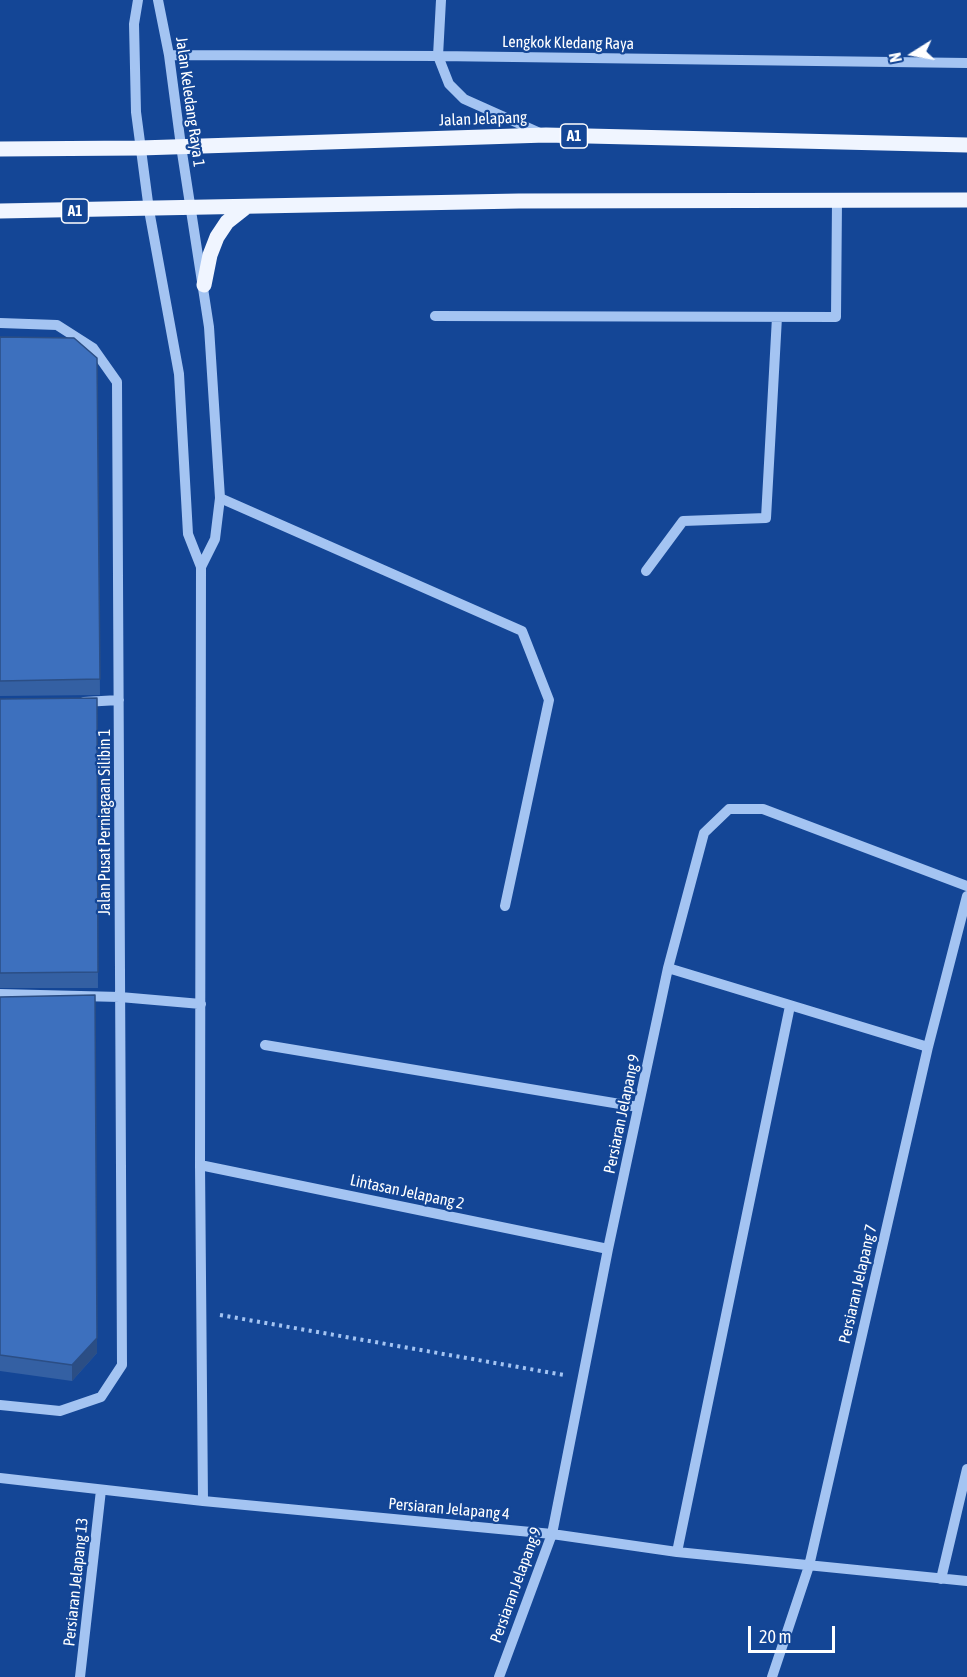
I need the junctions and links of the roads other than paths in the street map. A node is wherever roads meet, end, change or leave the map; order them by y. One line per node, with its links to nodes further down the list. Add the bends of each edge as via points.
1 (138, 0): 11 (street, via 134,24)
2 (158, 0): 4 (street, Jalan Keledang Raya 1)
3 (441, 0): 5 (street)
4 (169, 56): 5 (street, Lengkok Kledang Raya); 9 (street, Jalan Keledang Raya 1)
5 (438, 56): 6 (street, Lengkok Kledang Raya); 7 (street, via 449,84 464,99)
6 (967, 63)
7 (546, 135): 8 (main road, Jalan Jelapang / A1); 9 (main road, Jalan Jelapang / A1)
8 (967, 145)
9 (181, 146): 11 (main road, Jalan Jelapang / A1); 15 (street, Jalan Keledang Raya 1)
10 (0, 148): 11 (main road, Jalan Jelapang / A1)
11 (140, 148): 16 (street)
12 (967, 200): 13 (main road, A1)
13 (837, 201): 14 (main road, A1, via 519,201); 20 (street, via 836,317)
14 (246, 207): 15 (main road, A1); 18 (main road, via 227,222 217,237)
15 (191, 208): 16 (main road, A1); 18 (street, Jalan Keledang Raya 1)
16 (149, 210): 17 (main road, A1); 23 (street, via 179,374 188,534)
17 (0, 211)
18 (204, 285): 22 (street, Jalan Keledang Raya 1)
19 (435, 316): 20 (street)
20 (777, 317): 24 (street, via 766,518 684,521)
21 (0, 323): 25 (street, Jalan Pusat Perniagaan Silibin 1, via 57,325 93,348 117,382)
22 (220, 498): 23 (street, Jalan Keledang Raya 1, via 215,539); 29 (street, via 522,631 549,700)
23 (201, 567): 33 (street)
24 (646, 571)
25 (119, 700): 26 (street); 32 (street, Jalan Pusat Perniagaan Silibin 1)
26 (71, 702)
27 (967, 886): 30 (street, Persiaran Jelapang 9, via 763,809 729,809 704,833)
28 (967, 896): 36 (street, Persiaran Jelapang 7)
29 (506, 906)
30 (668, 968): 34 (street); 37 (street, Persiaran Jelapang 9)
31 (0, 994): 32 (street)
32 (120, 997): 33 (street); 40 (street, Jalan Pusat Perniagaan Silibin 1, via 122,1365 101,1397 60,1411)
33 (201, 1004): 38 (street)
34 (790, 1006): 36 (street); 46 (street)
35 (265, 1046): 37 (street)
36 (928, 1047): 47 (street, Persiaran Jelapang 7)
37 (638, 1107): 39 (street, Persiaran Jelapang 9)
38 (200, 1165): 39 (street, Lintasan Jelapang 2); 44 (street)
39 (608, 1249): 45 (street, Persiaran Jelapang 9)
40 (0, 1405)
41 (967, 1469): 48 (street)
42 (0, 1478): 43 (street, Persiaran Jelapang 4)
43 (101, 1490): 44 (street, Persiaran Jelapang 4); 50 (street, Persiaran Jelapang 13)
44 (203, 1501): 45 (street, Persiaran Jelapang 4)
45 (552, 1534): 46 (street, Persiaran Jelapang 4); 51 (street, Persiaran Jelapang 9)
46 (676, 1552): 47 (street, Persiaran Jelapang 4)
47 (809, 1566): 48 (street, Persiaran Jelapang 4); 52 (street, Persiaran Jelapang 7)
48 (941, 1579): 49 (street, Persiaran Jelapang 4)
49 (967, 1581)
50 (80, 1677)
51 (499, 1677)
52 (772, 1677)

